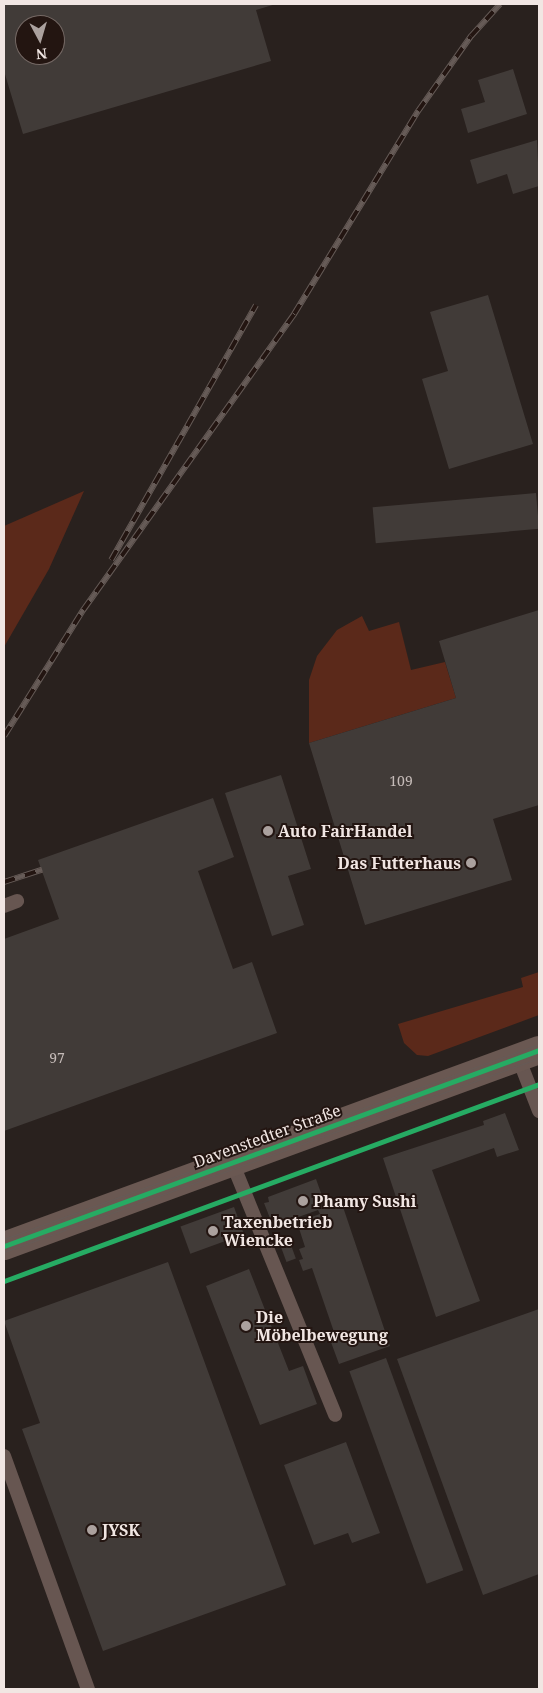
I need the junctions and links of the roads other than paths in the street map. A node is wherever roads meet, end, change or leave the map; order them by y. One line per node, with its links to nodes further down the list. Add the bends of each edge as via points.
1 (529, 1054): 2 (lane); 3 (street, Davenstedter Straße)
2 (539, 1111)
3 (232, 1162): 4 (street, Davenstedter Straße); 5 (lane)
4 (4, 1246)
5 (335, 1414)
6 (4, 1456): 7 (lane)
7 (88, 1689)

